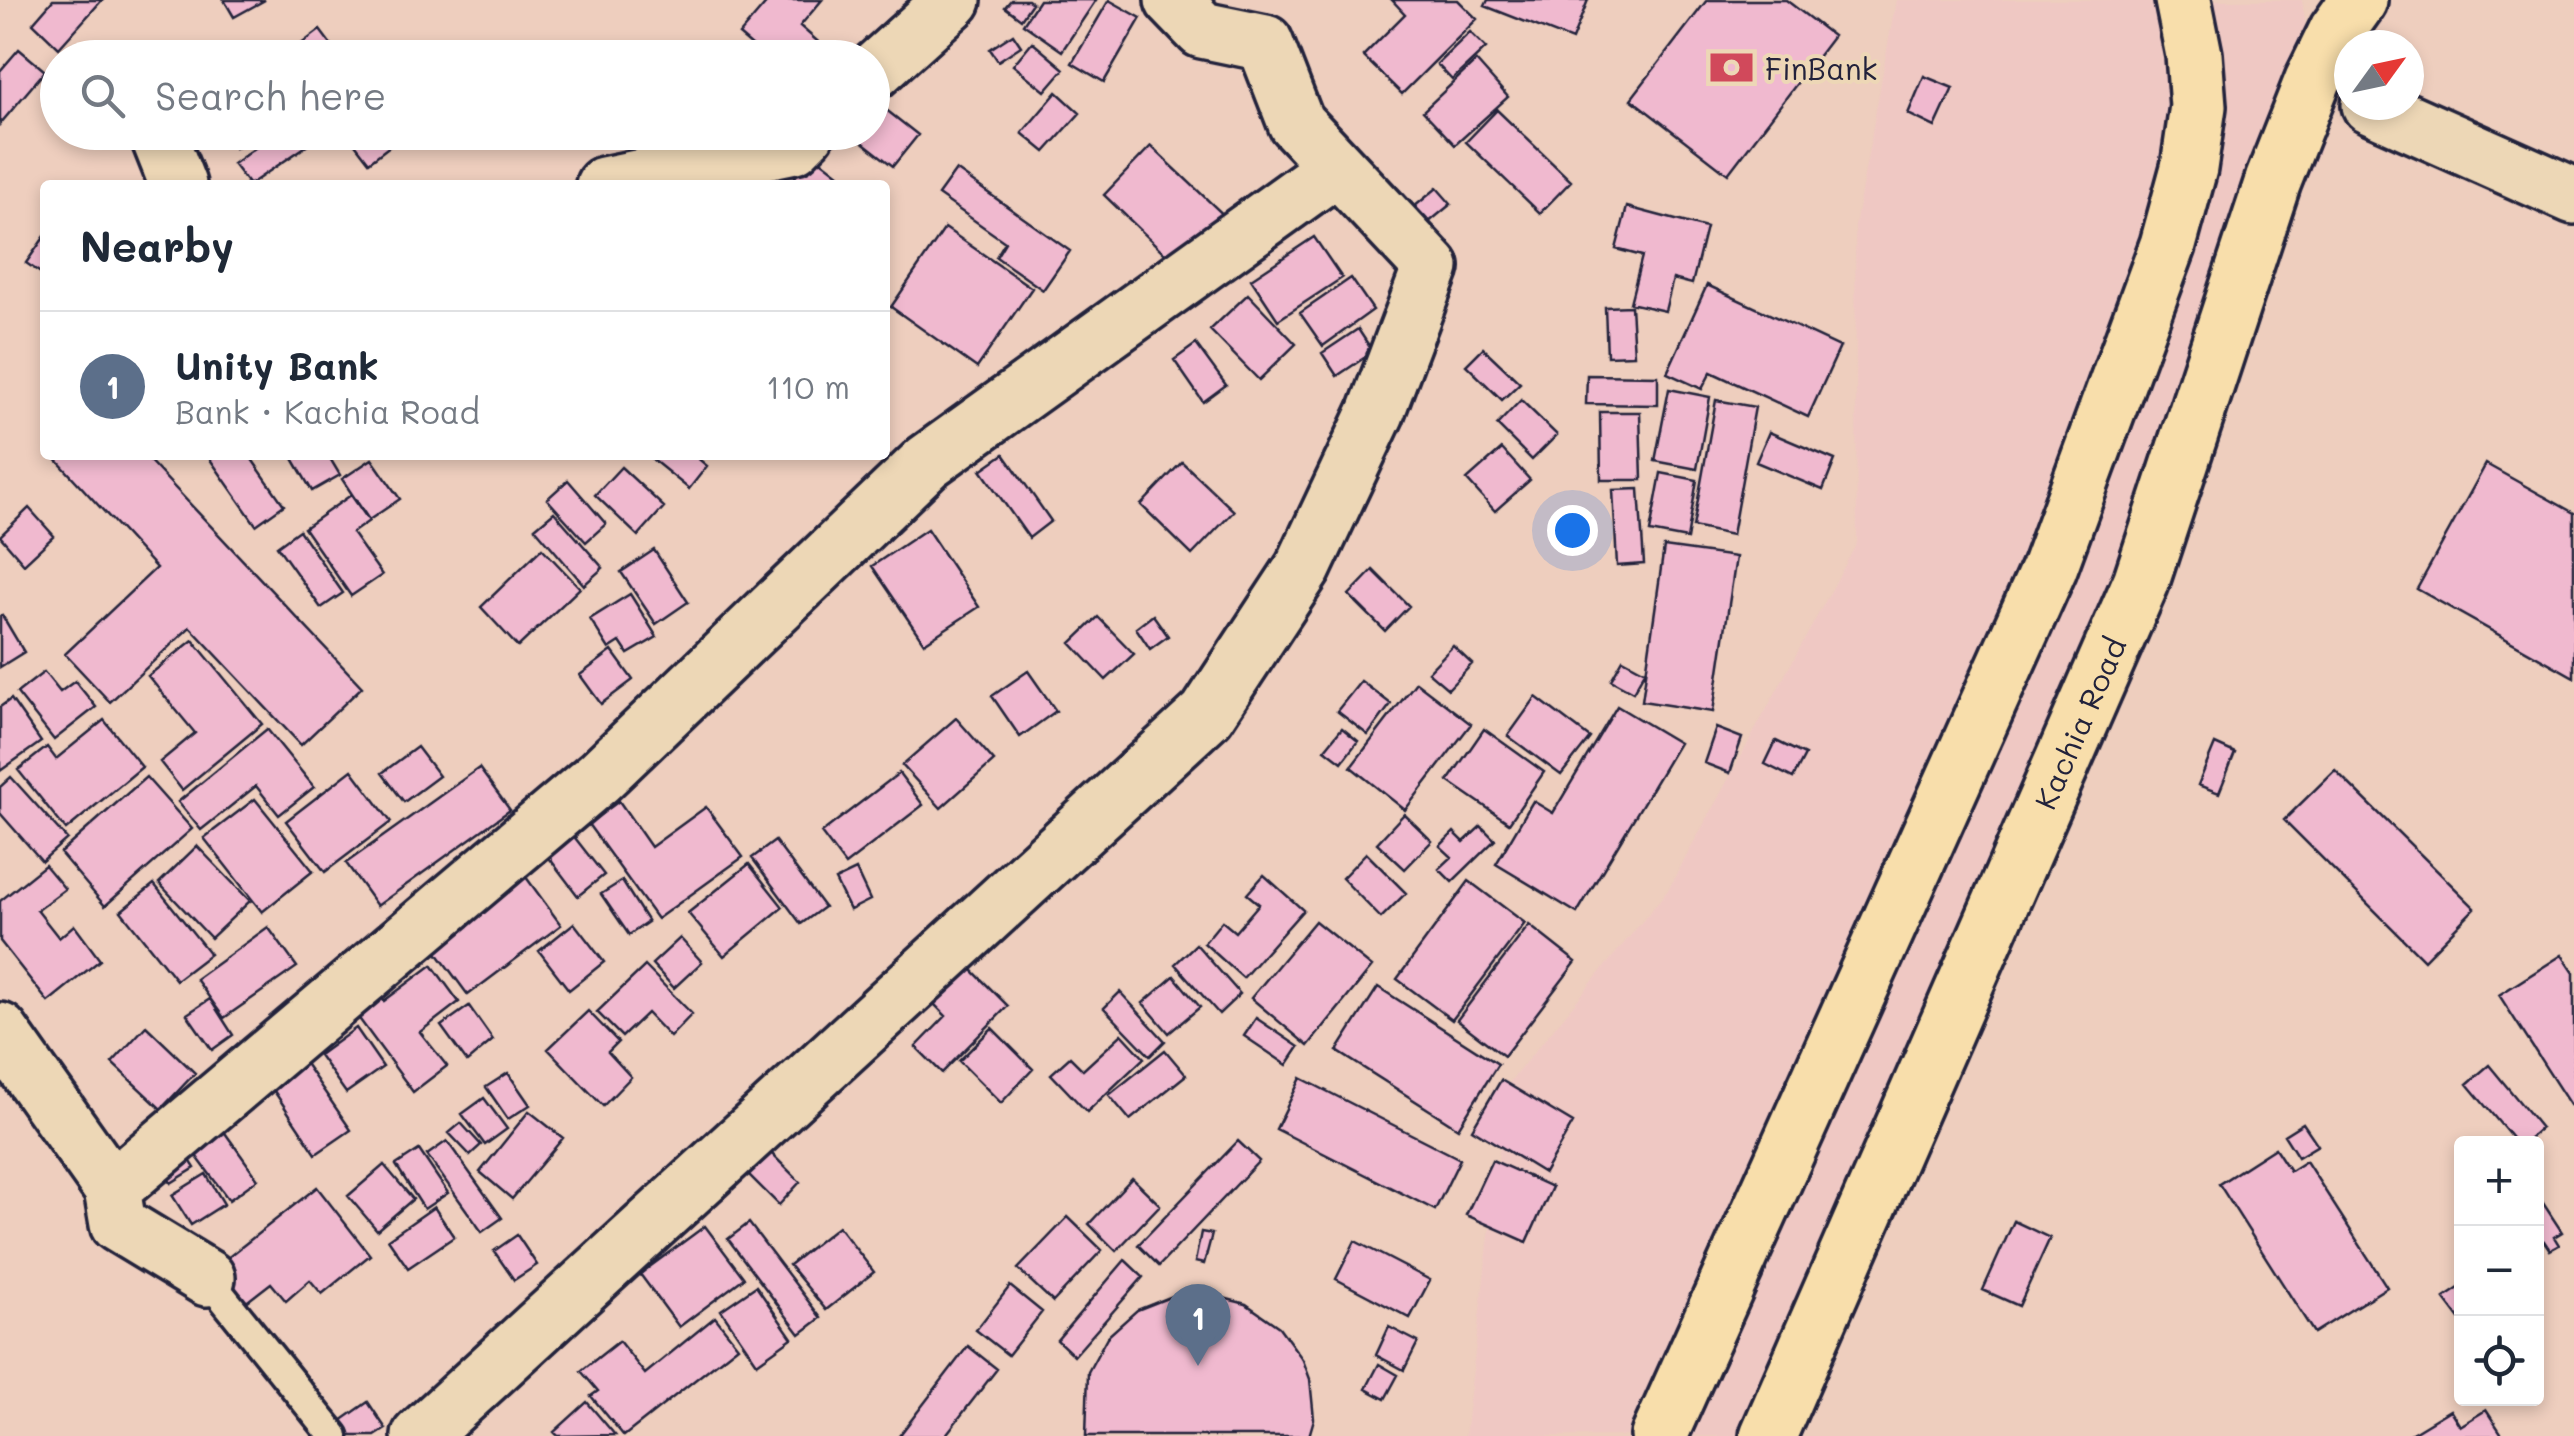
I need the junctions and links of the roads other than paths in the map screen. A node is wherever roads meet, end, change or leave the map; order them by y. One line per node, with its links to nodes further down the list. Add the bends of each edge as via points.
1 (953, 0): 5 (street)
2 (1173, 0): 10 (street, via 1202,30 1264,42 1296,123)
3 (2183, 0): 19 (main road, via 2198,106 2189,168 2162,263 2049,568)
4 (2359, 0): 6 (main road, Kachia Road, via 2337,32)
5 (890, 57)
6 (2331, 88): 20 (main road, Kachia Road, via 2273,181 2141,582)
7 (2404, 120): 13 (street)
8 (164, 150): 11 (street)
9 (770, 150): 12 (street)
10 (1337, 168): 15 (street, via 926,462 600,777); 18 (street, via 1431,267 1376,413 1302,568 1207,714)
11 (176, 180)
12 (628, 180)
13 (2574, 196)
14 (0, 1031): 15 (street)
15 (112, 1189): 16 (street, via 118,1224)
16 (207, 1278): 17 (lane)
17 (334, 1436)
18 (420, 1436)
19 (1659, 1436)
20 (1768, 1436)

